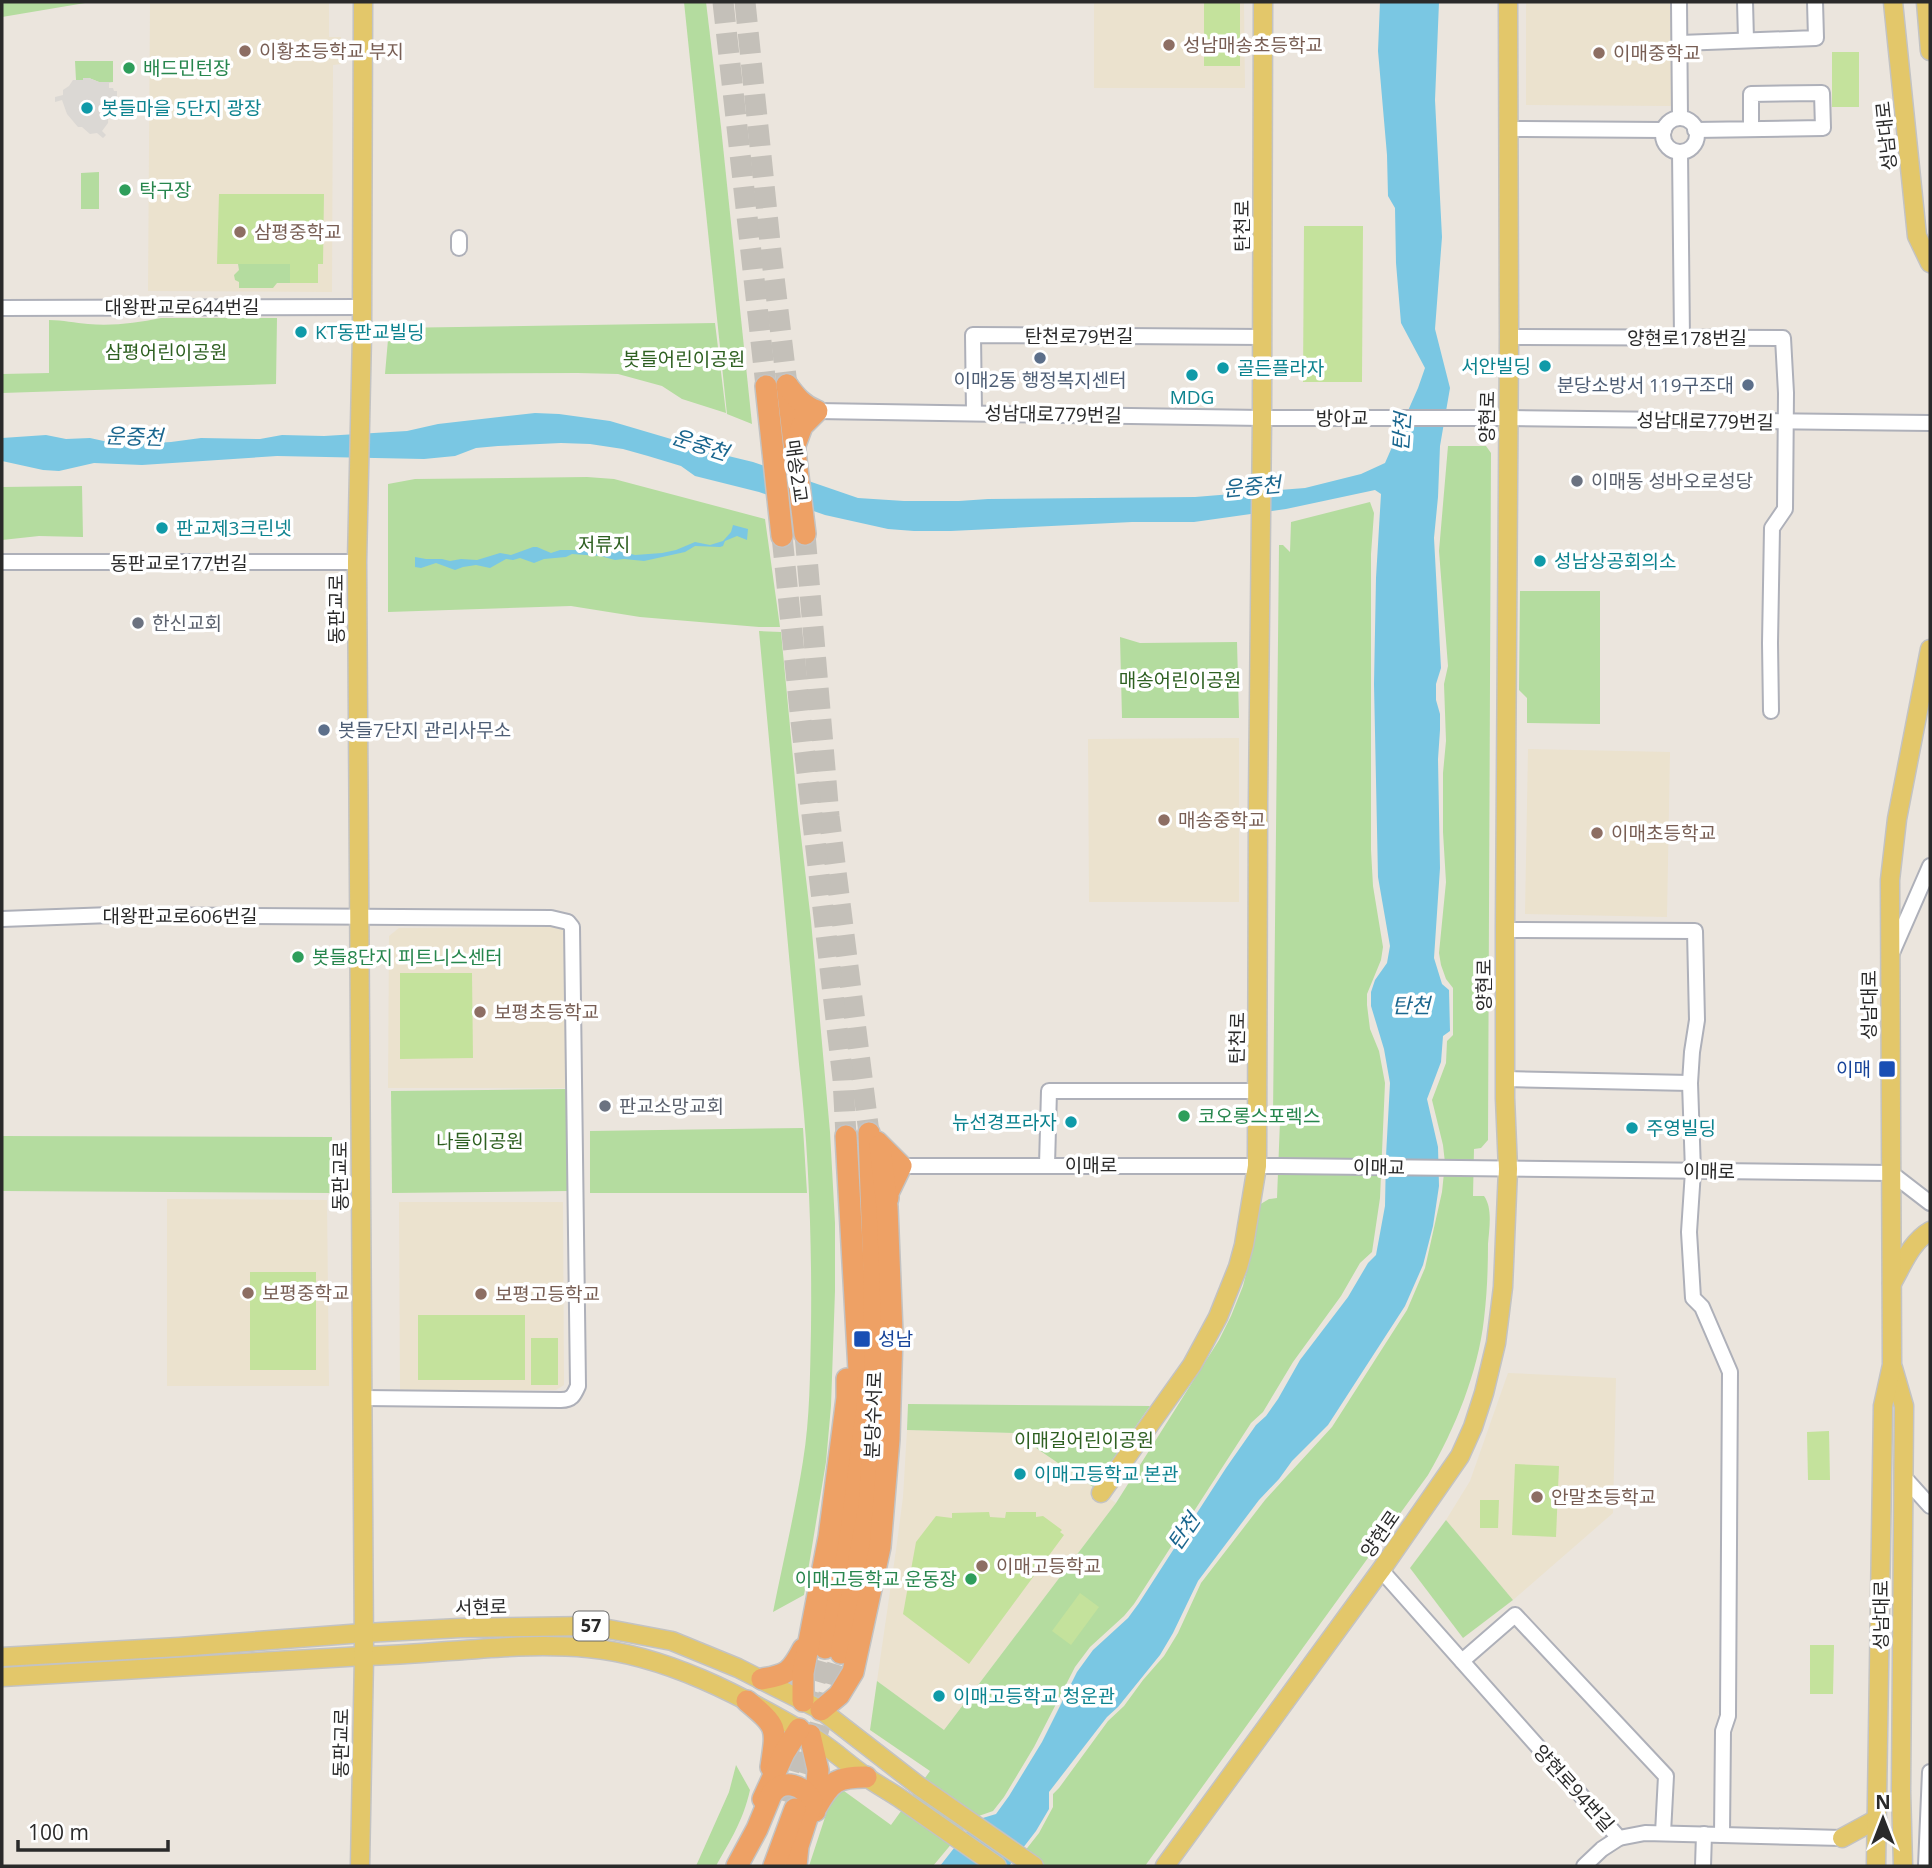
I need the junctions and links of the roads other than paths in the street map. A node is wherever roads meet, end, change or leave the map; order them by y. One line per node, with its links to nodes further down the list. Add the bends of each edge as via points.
1 (363, 2): 19 (main road)
2 (1263, 2): 21 (main road, 탄천로)
3 (1508, 2): 13 (main road, 양현로)
4 (1679, 2): 10 (street)
5 (1745, 2): 9 (street)
6 (1815, 2): 9 (street, via 1816,38)
7 (1893, 2): 18 (main road, 성남대로, via 1917,236)
8 (1926, 2): 11 (main road)
9 (1746, 40): 10 (street)
10 (1679, 44): 12 (street)
11 (1930, 51)
12 (1680, 118): 15 (street); 16 (street)
13 (1508, 129): 15 (street); 22 (main road, 양현로)
14 (1751, 129): 14 (street, via 1823,128 1822,93 1751,93); 16 (street)
15 (1664, 130): 17 (street, via 1666,145)
16 (1695, 130): 17 (street, via 1695,143)
17 (1681, 152): 23 (street)
18 (1930, 263)
19 (362, 307): 20 (street, 대왕판교로644번길); 35 (main road, 동판교로)
20 (2, 308)
21 (1263, 337): 24 (street, 탄천로79번길, via 973,335); 26 (main road, 탄천로)
22 (1509, 337): 23 (street, 양현로178번길); 28 (main road, 양현로)
23 (1682, 338): 30 (street, 양현로178번길, via 1783,338)
24 (974, 413): 25 (street, 성남대로779번길); 26 (street, 성남대로779번길)
25 (794, 418): 25 (highway, via 808,407 776,385); 32 (highway, 매송2교); 33 (highway, 매송2교)
26 (1262, 418): 27 (street, 성남대로779번길); 45 (main road, 탄천로)
27 (1289, 418): 29 (street, 방아교)
28 (1508, 418): 29 (street, 성남대로779번길); 30 (street, 성남대로779번길); 41 (main road, 양현로)
29 (1479, 419)
30 (1785, 422): 31 (street, 성남대로779번길); 37 (street, via 1785,509 1772,528)
31 (1930, 423)
32 (781, 526)
33 (804, 529)
34 (2, 562): 35 (street, 동판교로177번길)
35 (357, 562): 39 (main road, 동판교로)
36 (1930, 649): 42 (main road, 성남대로, via 1893,848)
37 (1771, 711)
38 (1930, 866): 42 (street)
39 (359, 918): 40 (street, 대왕판교로606번길, via 111,915); 61 (main road, 동판교로); 61 (street, 대왕판교로606번길, via 551,918 568,922 572,928 578,1386 569,1400)
40 (2, 919)
41 (1505, 929): 43 (main road, 양현로); 44 (street, via 1695,931 1697,1020)
42 (1891, 958): 55 (main road, 성남대로)
43 (1505, 1079): 44 (street); 53 (main road, 양현로)
44 (1690, 1083): 54 (street)
45 (1257, 1091): 48 (street, via 1049,1091); 50 (main road, 탄천로)
46 (872, 1134): 49 (highway); 57 (highway); 67 (highway, 분당수서로, via 875,1410 869,1506)
47 (846, 1136): 67 (highway, via 847,1398 829,1536)
48 (1046, 1165): 49 (street, 이매로); 50 (street, 이매로)
49 (901, 1166): 57 (highway, via 888,1193)
50 (1257, 1166): 51 (street, 이매로); 63 (main road, 탄천로, via 1244,1245 1218,1317 1192,1365)
51 (1280, 1166): 52 (street, 이매교)
52 (1477, 1169): 53 (street, 이매로)
53 (1508, 1169): 54 (street, 이매로); 65 (main road, 양현로, via 1500,1315 1484,1393 1460,1456)
54 (1693, 1171): 55 (street, 이매로); 81 (street, via 1689,1253 1693,1298 1702,1307 1730,1372 1728,1716 1723,1731)
55 (1891, 1173): 56 (street); 59 (main road, 성남대로)
56 (1930, 1203)
57 (887, 1207): 74 (highway, via 890,1439 880,1547 853,1672 839,1696)
58 (1930, 1231): 59 (main road, via 1913,1246)
59 (1892, 1283): 60 (main road, 성남대로)
60 (1892, 1365): 62 (main road, 성남대로, via 1904,1406); 78 (main road, 성남대로, via 1883,1406)
61 (363, 1398): 66 (main road, 동판교로)
62 (1903, 1476): 64 (street); 96 (main road, 성남대로)
63 (1101, 1493)
64 (1930, 1506)
65 (1381, 1570): 70 (street, 양현로94번길); 93 (main road, 양현로)
66 (364, 1633): 68 (main road, 동판교로); 69 (main road, 서현로); 72 (main road, 서현로 / 57, via 592,1626 672,1641)
67 (825, 1646): 72 (highway, via 781,1676); 74 (highway, via 803,1673)
68 (364, 1656): 71 (main road, 서현로); 73 (main road, 서현로 / 57, via 477,1648 586,1648 659,1663); 85 (main road, 동판교로)
69 (2, 1657)
70 (1462, 1661): 79 (street, via 1515,1615 1666,1776); 82 (street, 양현로94번길)
71 (2, 1677)
72 (762, 1679): 74 (main road, 서현로 / 57)
73 (747, 1701): 74 (main road, 서현로 / 57); 77 (highway, via 774,1727)
74 (808, 1719): 76 (main road, 서현로 / 57); 77 (highway, via 784,1753); 77 (highway, via 818,1770); 92 (main road, 서현로 / 57, via 919,1786)
75 (1930, 1772): 97 (street)
76 (866, 1777): 77 (highway, via 836,1780 827,1788); 91 (main road, 서현로 / 57)
77 (790, 1800): 86 (highway); 88 (highway); 89 (highway); 90 (highway)
78 (1877, 1819): 83 (main road); 84 (main road, 성남대로)
79 (1663, 1833): 80 (street, 양현로94번길); 82 (street, 양현로94번길)
80 (1704, 1835): 81 (street, 양현로94번길); 95 (street)
81 (1722, 1835): 83 (street, 양현로94번길)
82 (1619, 1838): 94 (street)
83 (1842, 1838): 84 (main road)
84 (1876, 1860)
85 (360, 1866)
86 (730, 1866)
87 (737, 1866): 90 (highway, via 774,1790 792,1785 811,1798)
88 (753, 1866)
89 (774, 1866)
90 (796, 1866)
91 (997, 1866)
92 (1034, 1866)
93 (1165, 1866)
94 (1584, 1866)
95 (1703, 1866)
96 (1903, 1866)
97 (1926, 1866)

